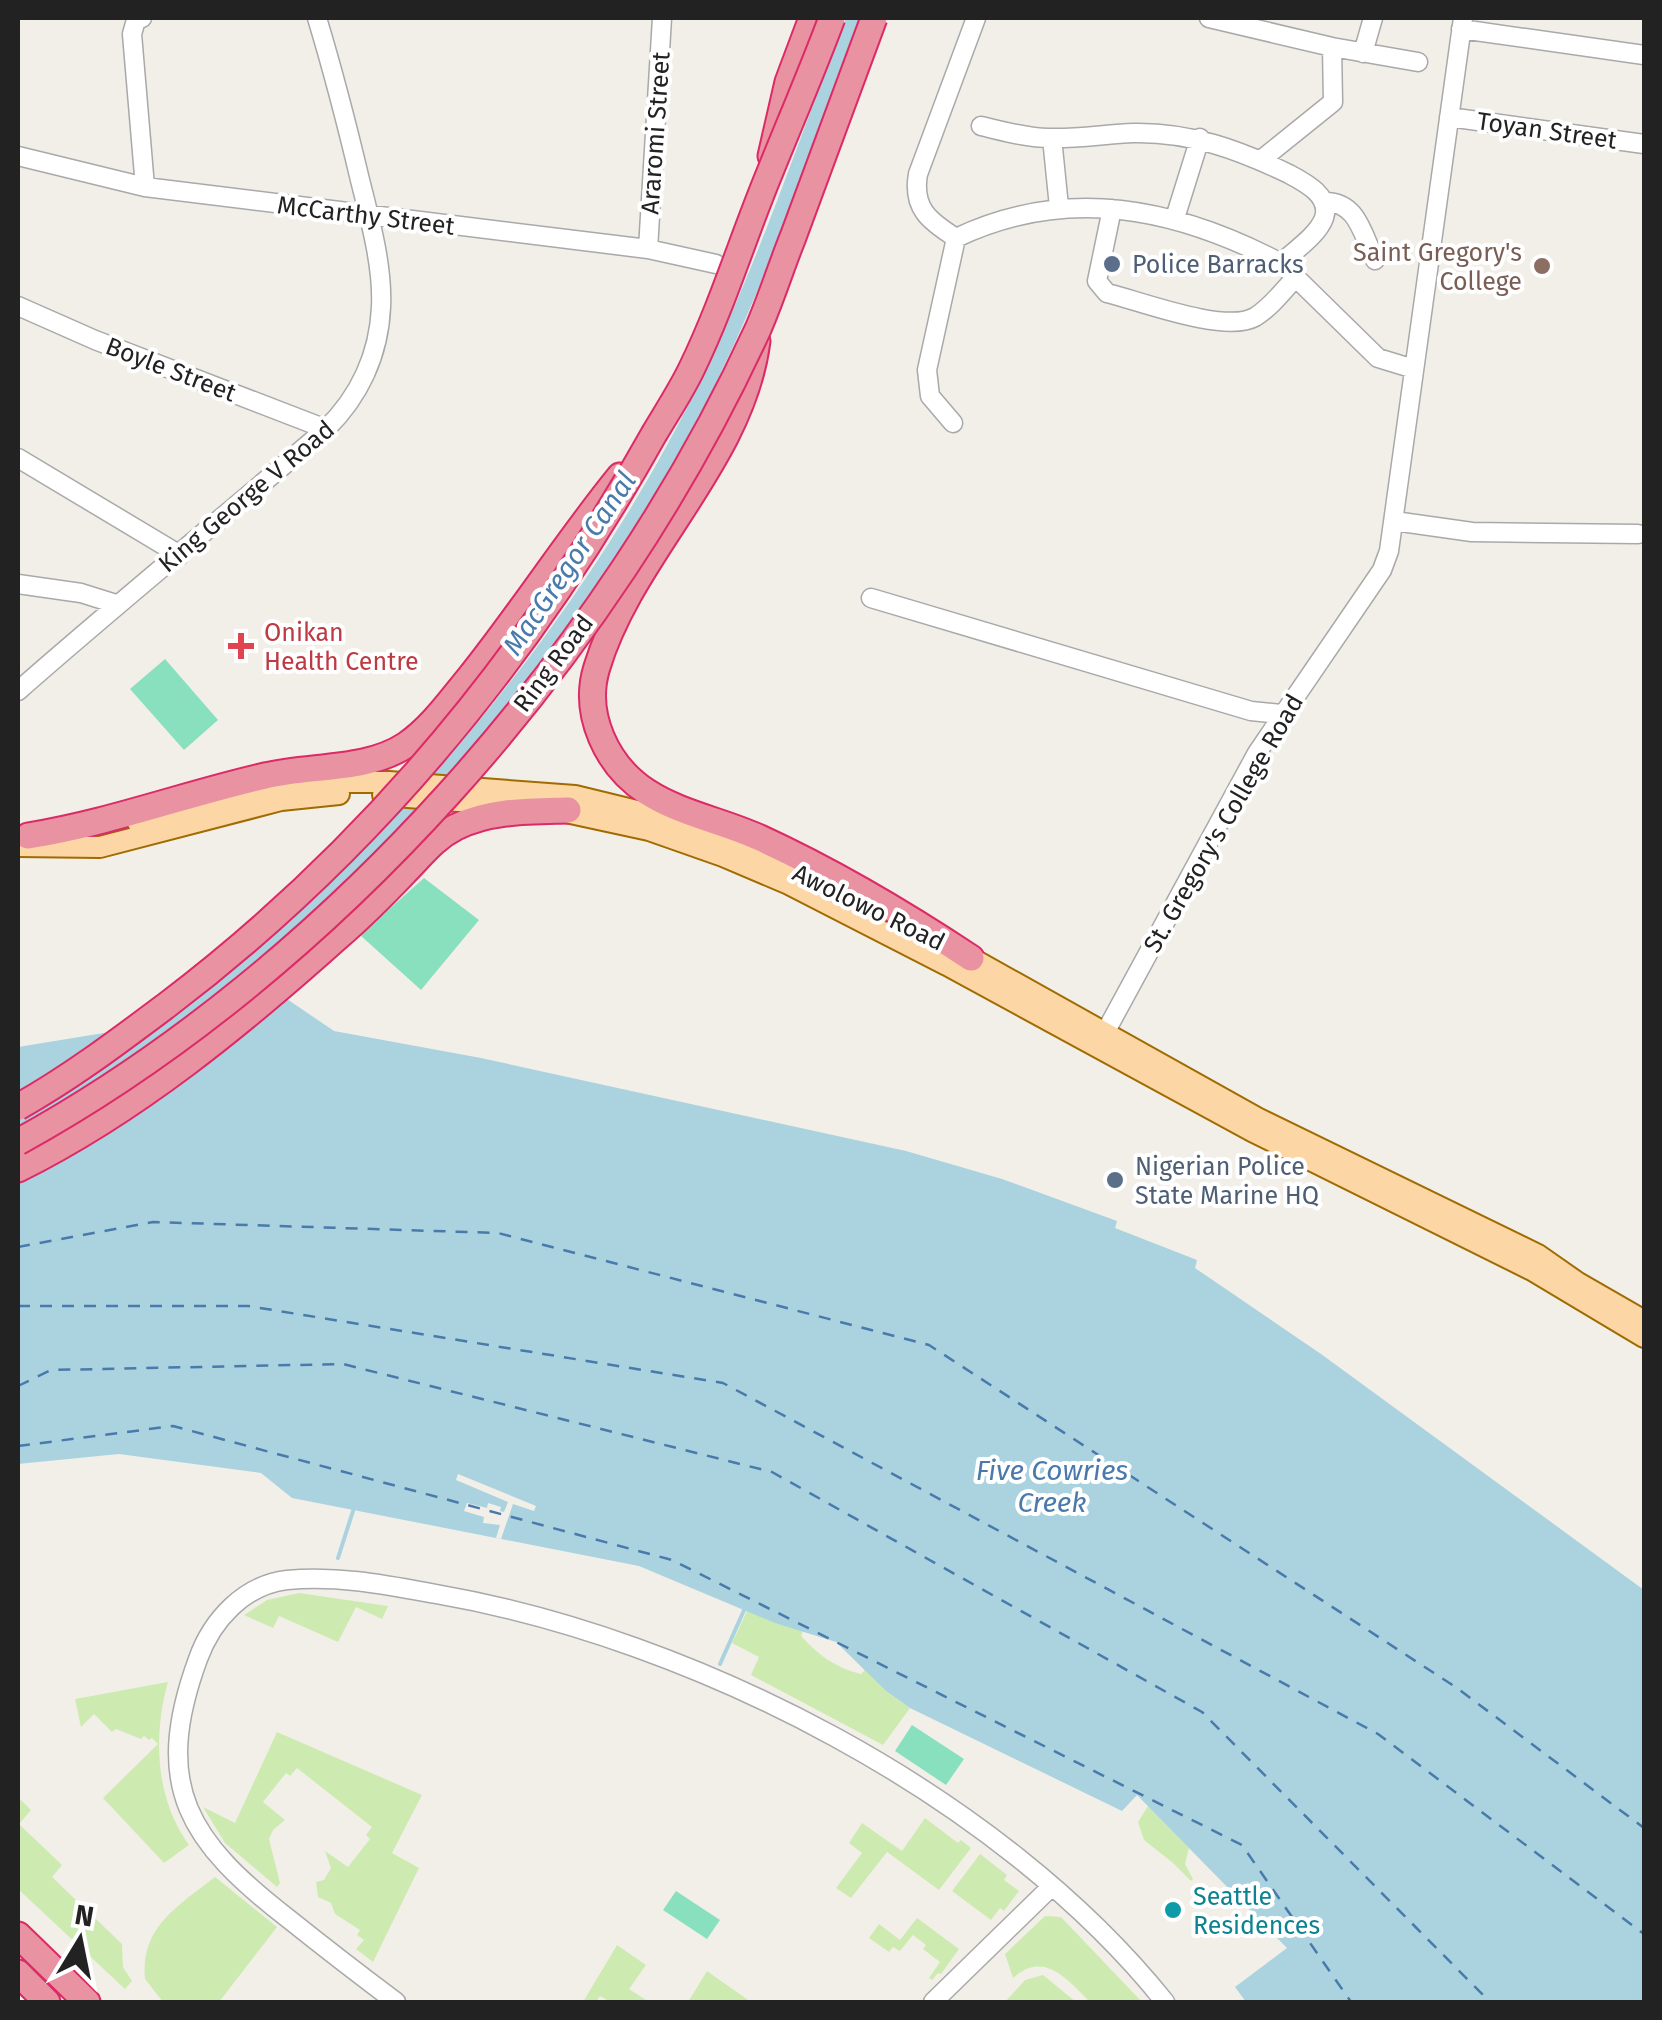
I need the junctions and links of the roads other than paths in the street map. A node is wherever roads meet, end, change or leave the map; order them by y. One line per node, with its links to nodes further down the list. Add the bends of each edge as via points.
1 (142, 18): 23 (street, via 132,34)
2 (317, 18): 27 (street, King George V Road)
3 (662, 18): 30 (street, Araromi Street)
4 (812, 18): 22 (highway, bridge, via 780,109)
5 (832, 18): 22 (highway, Ring Road, bridge)
6 (874, 18): 36 (highway, Ring Road, bridge)
7 (976, 18): 29 (street, via 914,192 929,218)
8 (1209, 18): 11 (street)
9 (1372, 18): 12 (street)
10 (1462, 23): 13 (street); 15 (street, St. Gregory's College Road)
11 (1332, 47): 12 (street); 21 (street, via 1333,102)
12 (1362, 52): 14 (street)
13 (1644, 54)
14 (1418, 62)
15 (1449, 116): 19 (street, Toyan Street); 37 (street, St. Gregory's College Road)
16 (981, 126): 17 (street)
17 (1052, 138): 18 (street); 25 (street)
18 (1200, 138): 21 (street); 28 (street)
19 (1644, 144)
20 (18, 156): 23 (street, McCarthy Street)
21 (1261, 160): 24 (street, via 1302,181)
22 (769, 174): 40 (highway, Ring Road, bridge, via 728,288)
23 (144, 186): 27 (street, McCarthy Street)
24 (1324, 202): 31 (street, via 1348,206); 32 (street, via 1320,225)
25 (1059, 207): 26 (street); 29 (street)
26 (1112, 209): 28 (street); 34 (street, via 1097,281 1107,293 1198,317 1244,321)
27 (369, 216): 30 (street, McCarthy Street); 39 (street, King George V Road, via 382,307 375,349 349,407)
28 (1175, 218): 32 (street)
29 (956, 238): 38 (street, via 926,383)
30 (648, 249): 33 (street, McCarthy Street)
31 (1375, 260)
32 (1281, 263): 34 (street)
33 (716, 264)
34 (1295, 278): 37 (street, via 1378,358)
35 (18, 306): 39 (street, Boyle Street)
36 (759, 326): 53 (highway, via 755,360 717,451 620,611 596,670 596,721 612,760 660,800 747,832 886,902); 56 (highway, Ring Road, bridge, via 696,448 624,564 526,700 426,819 244,989 116,1083)
37 (1414, 370): 42 (street, St. Gregory's College Road)
38 (952, 423)
39 (326, 429): 44 (street, King George V Road)
40 (652, 438): 52 (highway, bridge, via 517,618 409,743 376,759 270,774); 55 (highway, Ring Road, bridge, via 544,612 372,826 229,958)
41 (18, 458): 44 (street)
42 (1394, 522): 43 (street, via 1472,532); 49 (street, St. Gregory's College Road, via 1382,570)
43 (1638, 534)
44 (180, 554): 47 (street, King George V Road)
45 (18, 584): 47 (street)
46 (871, 598): 49 (street, via 1252,711)
47 (116, 604): 48 (street, King George V Road)
48 (18, 692)
49 (1281, 714): 54 (street, St. Gregory's College Road)
50 (466, 796): 51 (main road, Awolowo Road); 52 (main road, Awolowo Road, bridge, via 310,782 116,829); 53 (main road, Awolowo Road, via 575,796 682,824 752,849)
51 (568, 810): 54 (main road, Awolowo Road, via 650,830 789,884); 57 (highway, via 474,819 432,842 297,974 233,1026 127,1104)
52 (21, 839)
53 (971, 958): 54 (main road, Awolowo Road)
54 (1100, 1041): 58 (main road, Awolowo Road, via 1538,1255); 59 (main road, Awolowo Road, via 1252,1131 1532,1270)
55 (18, 1107)
56 (18, 1142)
57 (18, 1169)
58 (1644, 1320)
59 (1644, 1337)
60 (1051, 1887): 65 (street, via 949,1808 874,1761 641,1649 538,1616 352,1579 285,1580 258,1588 218,1620 197,1660 178,1726 184,1796 202,1838 233,1874); 66 (street); 67 (street)
61 (18, 1935): 64 (highway)
62 (18, 1974): 63 (highway)
63 (47, 2002)
64 (88, 2002)
65 (396, 2002)
66 (933, 2002)
67 (1164, 2002)

